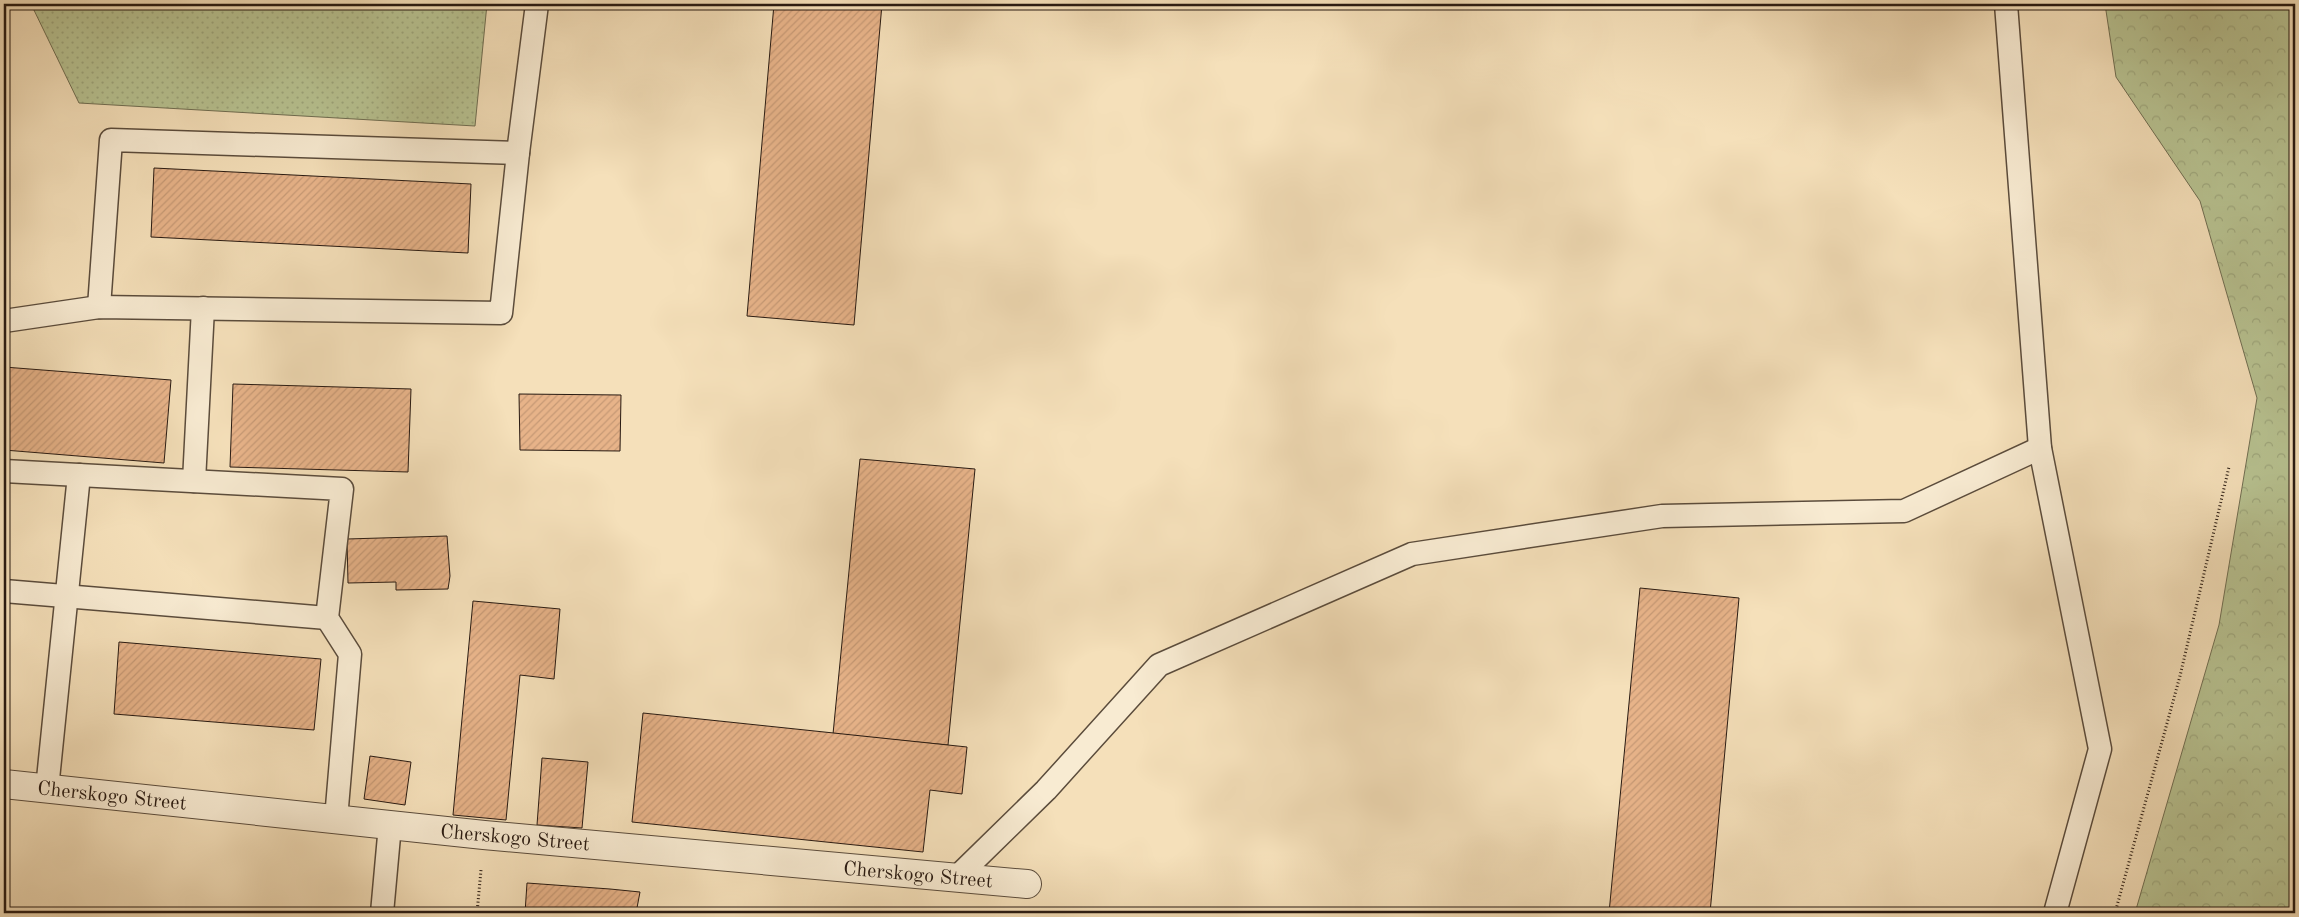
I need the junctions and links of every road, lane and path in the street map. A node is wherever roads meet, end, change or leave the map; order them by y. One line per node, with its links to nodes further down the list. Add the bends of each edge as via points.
1 (537, 4): 3 (lane)
2 (2006, 4): 7 (lane)
3 (518, 153): 4 (lane, via 111,140); 5 (lane, via 502,313)
4 (99, 307): 5 (lane); 6 (lane)
5 (203, 308): 11 (lane)
6 (4, 320)
7 (2040, 448): 20 (lane, via 1904,511 1662,516 1412,554 1159,664 1046,790); 24 (lane, via 2100,749)
8 (2229, 467): 25 (path, via 2180,676)
9 (4, 470): 10 (lane)
10 (79, 474): 11 (lane); 13 (lane)
11 (194, 481): 14 (lane, via 342,489)
12 (4, 591): 13 (lane)
13 (66, 597): 14 (lane); 16 (lane)
14 (328, 618): 17 (lane, via 350,654)
15 (4, 784): 16 (street, Cherskogo Street)
16 (48, 788): 17 (street, Cherskogo Street)
17 (336, 819): 18 (street, Cherskogo Street)
18 (390, 825): 19 (street, Cherskogo Street); 22 (lane)
19 (484, 835): 20 (street, Cherskogo Street); 23 (path)
20 (956, 878): 21 (street, Cherskogo Street)
21 (1027, 884)
22 (382, 913)
23 (477, 913)
24 (2055, 913)
25 (2115, 913)

